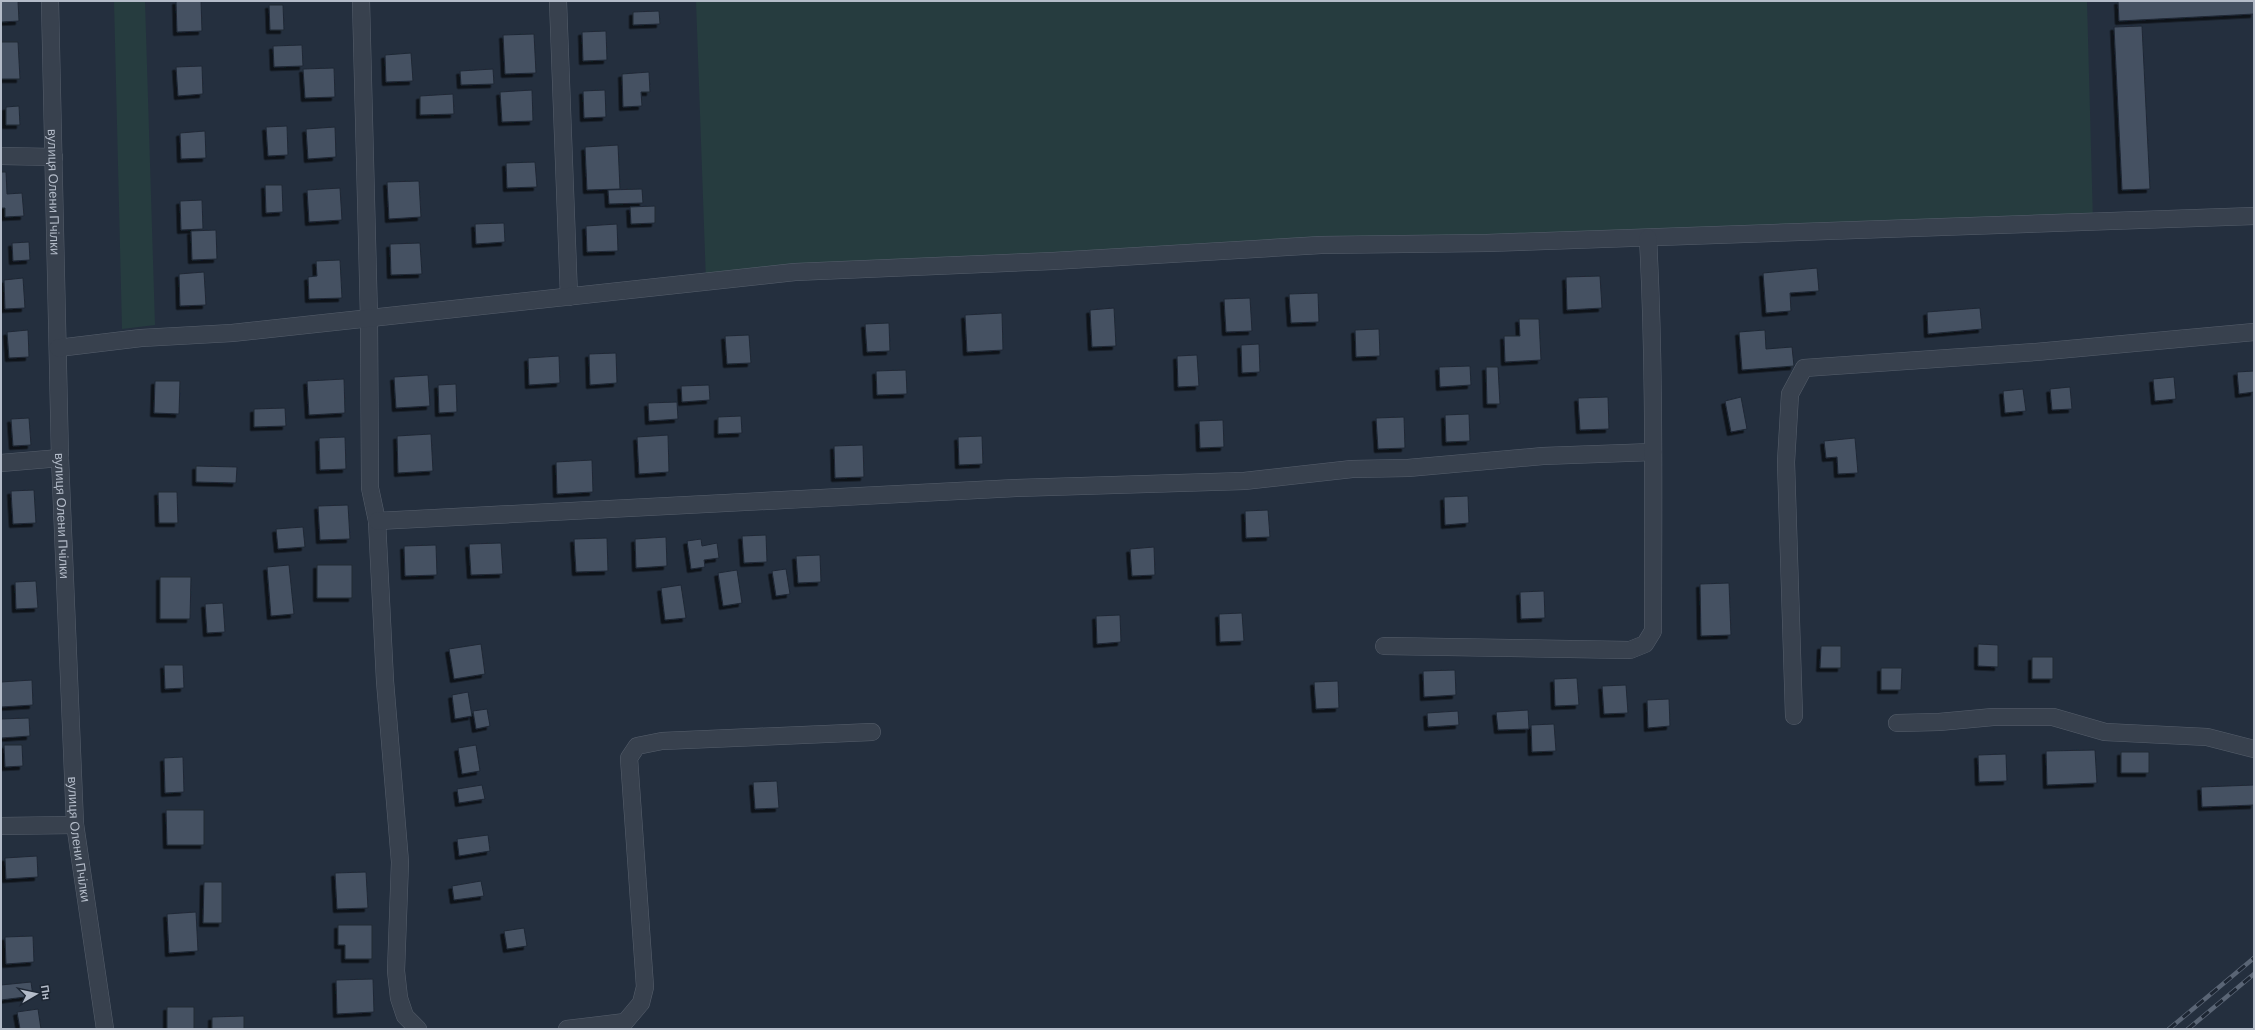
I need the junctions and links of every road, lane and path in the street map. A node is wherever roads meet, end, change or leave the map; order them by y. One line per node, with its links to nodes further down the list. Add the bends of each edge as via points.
1 (50, 1): 5 (street, вулиця Олени Пчілки)
2 (362, 1): 9 (street)
3 (558, 1): 8 (street)
4 (1, 156): 5 (street)
5 (54, 157): 11 (street, вулиця Олени Пчілки)
6 (2254, 216): 7 (street)
7 (1648, 238): 8 (street, via 1321,246 795,272); 12 (street)
8 (569, 297): 9 (street)
9 (369, 318): 11 (street); 15 (street, via 370,488)
10 (2254, 332): 17 (street, via 2058,350 1804,368 1790,394 1786,462)
11 (58, 348): 13 (street, вулиця Олени Пчілки)
12 (1653, 452): 15 (street, via 1543,456 1408,468 1352,469 1244,481 1016,488); 16 (street, via 1653,631 1645,644 1630,650)
13 (60, 458): 14 (street); 21 (street, вулиця Олени Пчілки)
14 (1, 463)
15 (377, 521): 24 (street, via 400,862 396,971 399,998 405,1016)
16 (1384, 646)
17 (1794, 716)
18 (1897, 723): 20 (street, via 1993,717 2053,717 2105,732 2207,737)
19 (872, 732): 25 (street, via 662,741 637,746 629,758 645,987 641,1003 625,1022)
20 (2254, 749)
21 (75, 825): 22 (street); 23 (street, вулиця Олени Пчілки)
22 (1, 826)
23 (105, 1029)
24 (418, 1029)
25 (567, 1029)

